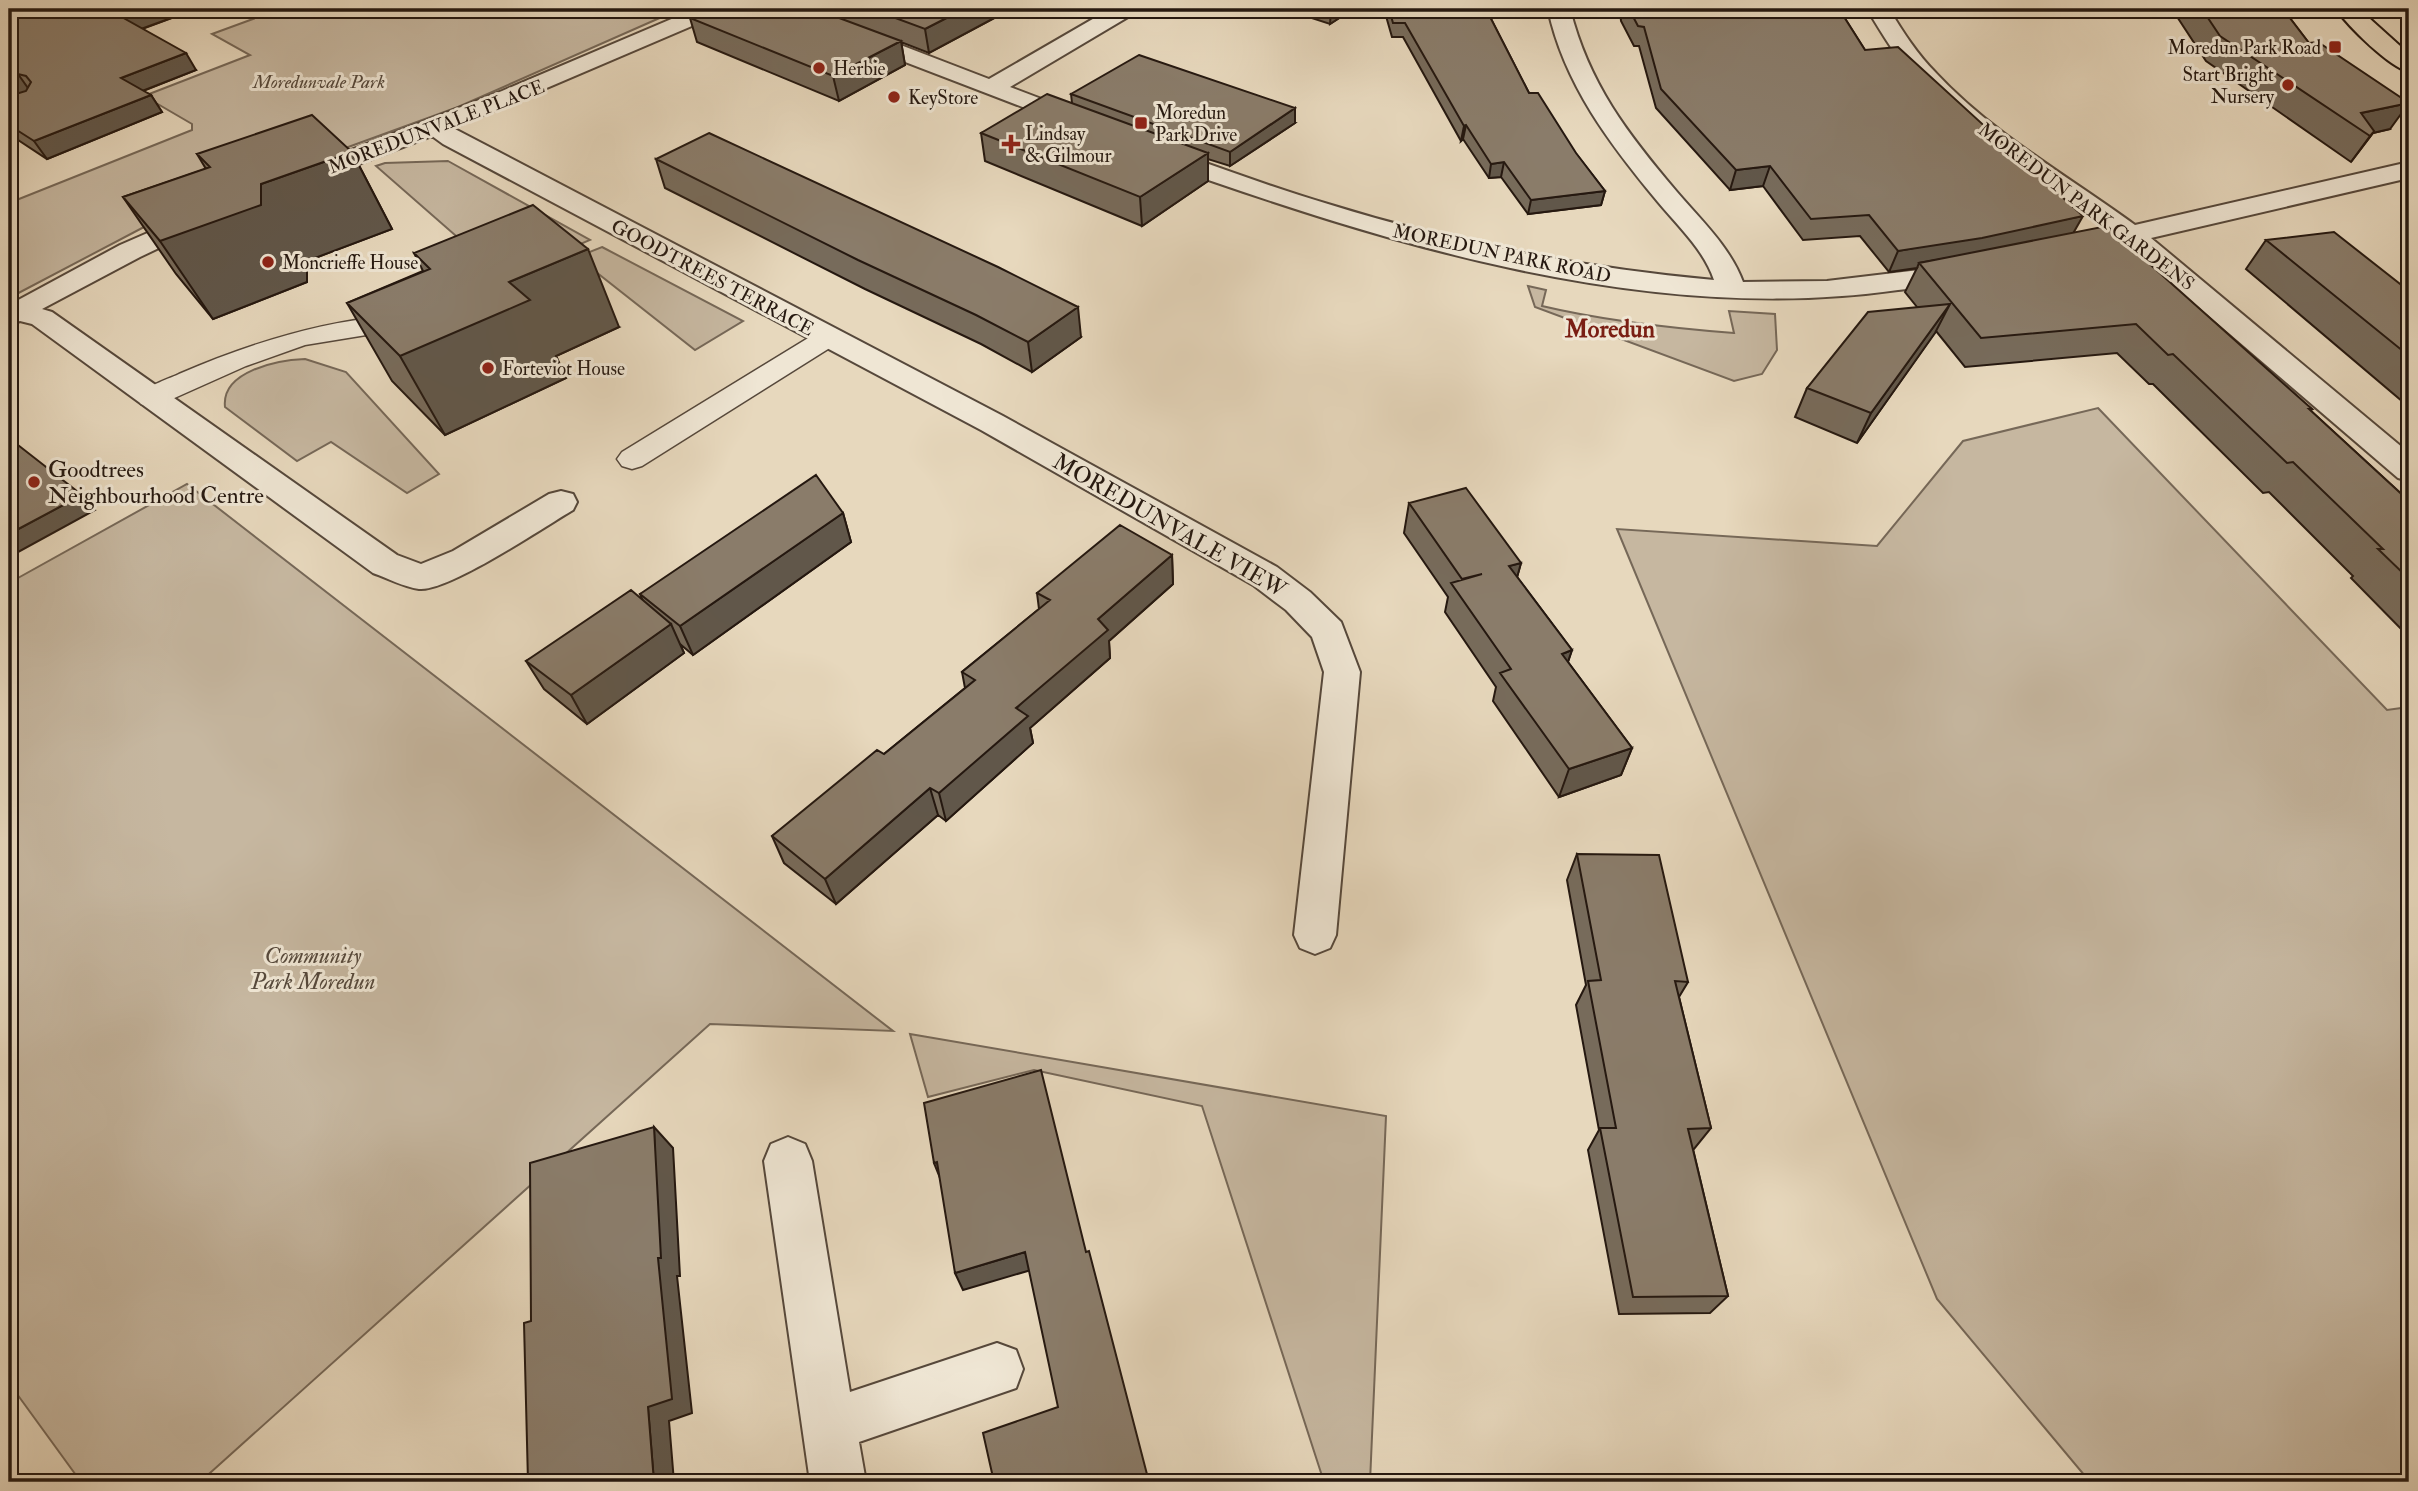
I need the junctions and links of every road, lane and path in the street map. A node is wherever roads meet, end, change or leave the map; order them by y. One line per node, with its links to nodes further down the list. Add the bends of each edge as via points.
1 (712, 9): 9 (street, MOREDUNVALE PLACE)
2 (788, 9): 8 (street)
3 (1125, 9): 8 (street)
4 (1559, 9): 18 (street, via 1576,66 1614,129 1711,247)
5 (1878, 9): 15 (street, MOREDUN PARK GARDENS, via 1901,50 1925,77 2006,146)
6 (2347, 9): 7 (main road)
7 (2409, 65)
8 (992, 87): 10 (street)
9 (436, 127): 13 (street, MOREDUNVALE PLACE); 21 (street, GOODTREES TERRACE)
10 (1102, 131)
11 (1139, 146): 18 (street, MOREDUN PARK ROAD, via 1317,209 1418,238 1546,266)
12 (2409, 170): 15 (street)
13 (278, 187)
14 (218, 210): 19 (street)
15 (2130, 235): 16 (street); 25 (street, MOREDUN PARK GARDENS)
16 (2039, 256)
17 (1986, 268): 18 (street, MOREDUN PARK ROAD, via 1808,291)
18 (1731, 289)
19 (13, 314): 22 (street, via 42,318)
20 (388, 324): 22 (lane, via 313,335 254,353)
21 (827, 338): 23 (street, GOODTREES TERRACE); 24 (lane)
22 (151, 398): 26 (street, via 385,564 421,577 465,560)
23 (992, 423): 27 (street, MOREDUNVALE VIEW, via 1265,576 1328,631 1342,672)
24 (632, 459)
25 (2409, 470)
26 (561, 502)
27 (1315, 935)
28 (788, 1161): 30 (street)
29 (997, 1369): 30 (street)
30 (831, 1425): 31 (street)
31 (838, 1482)

